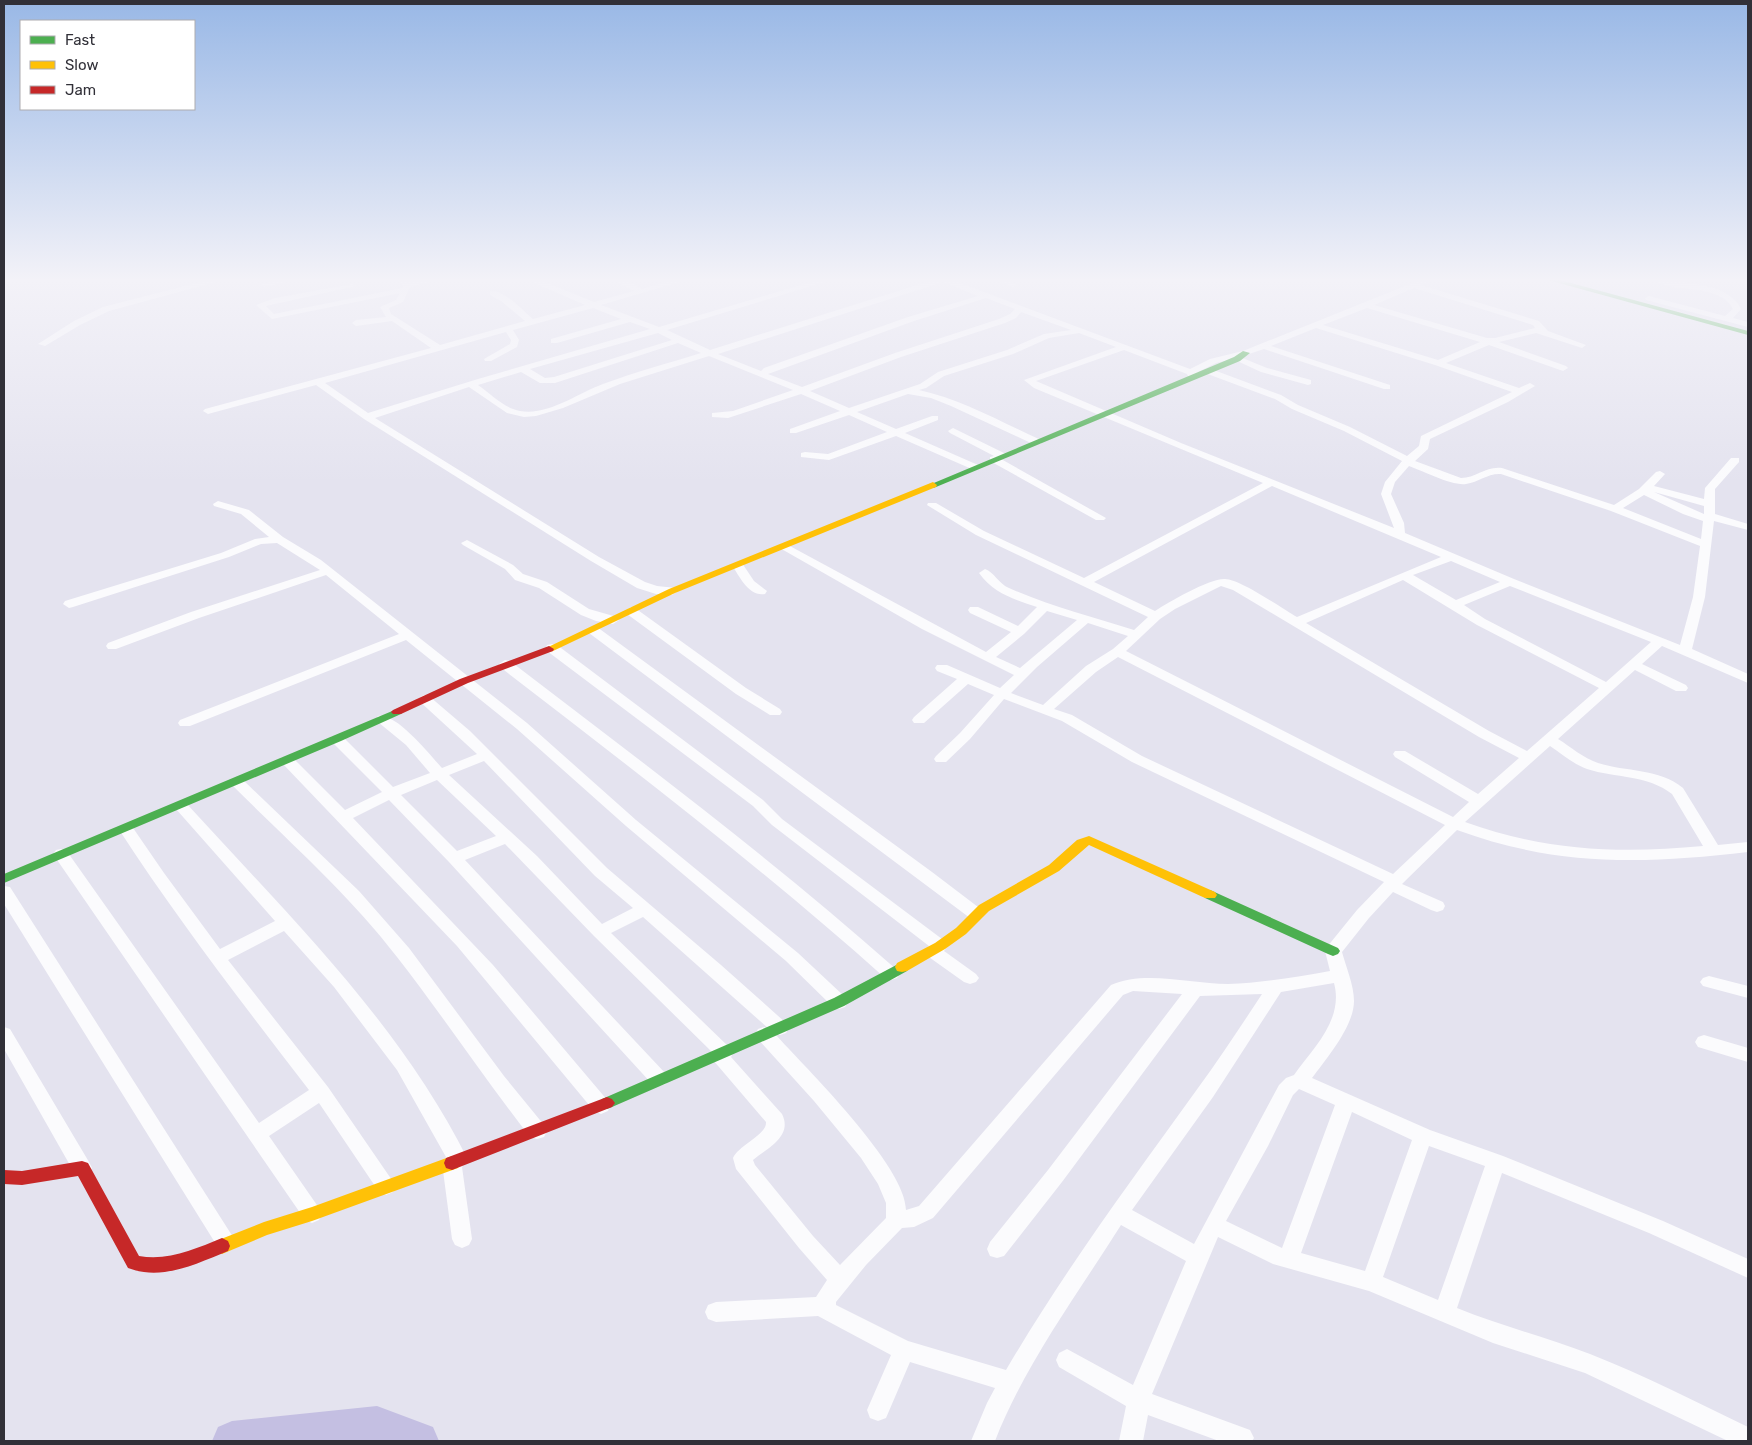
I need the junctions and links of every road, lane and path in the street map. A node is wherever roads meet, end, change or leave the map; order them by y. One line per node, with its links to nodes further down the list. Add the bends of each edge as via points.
1 (509, 347): 18 (street)
2 (595, 347): 21 (street)
3 (656, 347): 21 (street, via 551,381 543,381)
4 (700, 347): 16 (street)
5 (728, 347): 16 (street)
6 (826, 347): 22 (street)
7 (925, 347): 29 (street)
8 (1021, 347): 30 (street, via 941,374 923,386)
9 (1261, 347): 17 (street)
10 (1268, 347): 28 (street)
11 (1388, 347): 19 (street)
12 (1473, 347): 19 (street)
13 (1505, 347): 20 (street)
14 (438, 348): 24 (street)
15 (1122, 348): 23 (street); 34 (street, via 1029,380)
16 (713, 352): 22 (street, via 752,370); 26 (street, via 613,382 533,414 513,412)
17 (1241, 356): 23 (street); 23 (street, via 1213,361); 25 (street, via 1264,370)
18 (488, 359)
19 (1438, 363): 31 (street)
20 (1562, 368)
21 (523, 369): 26 (street)
22 (765, 372): 29 (street)
23 (1198, 374): 34 (street); 45 (street, via 1278,397)
24 (318, 382): 32 (street); 36 (street)
25 (1308, 382)
26 (472, 385): 36 (street)
27 (1530, 386): 31 (street)
28 (1387, 387)
29 (801, 390): 33 (street); 35 (street, via 736,413)
30 (907, 391): 33 (street); 41 (street, via 934,396)
31 (1520, 392): 45 (street, via 1426,437 1426,446)
32 (208, 411)
33 (847, 411): 38 (street); 40 (street)
34 (1105, 413): 41 (street); 48 (street)
35 (715, 415)
36 (367, 417): 70 (street, via 595,559)
37 (935, 418): 40 (street)
38 (793, 431)
39 (953, 431): 43 (street)
40 (897, 433): 42 (street, via 830,457); 46 (street)
41 (1038, 442): 43 (street)
42 (806, 455)
43 (998, 458): 46 (street); 54 (street)
44 (1735, 460): 53 (street, via 1710,488)
45 (1409, 461): 52 (street, via 1468,482 1489,470 1502,471); 56 (street, via 1392,477 1386,494 1399,522)
46 (974, 467): 60 (street)
47 (1660, 474): 49 (street)
48 (1271, 483): 56 (street); 66 (street)
49 (1645, 489): 52 (street); 53 (street, via 1687,512)
50 (218, 504): 57 (street, via 246,512)
51 (932, 505): 66 (street, via 980,533)
52 (1615, 509): 59 (street)
53 (1708, 513): 55 (street); 59 (street)
54 (1100, 518)
55 (1748, 527)
56 (1399, 534): 61 (street)
57 (279, 539): 63 (street); 71 (street, via 255,543)
58 (467, 543): 78 (street, via 509,567 519,577 543,585 585,612)
59 (1706, 545): 87 (street, via 1699,597)
60 (784, 547): 62 (street); 89 (street)
61 (1450, 558): 65 (street); 67 (street)
62 (738, 566): 68 (street); 69 (street)
63 (328, 571): 83 (street); 85 (street)
64 (985, 573): 73 (street, via 1002,590)
65 (1404, 575): 72 (street); 79 (street)
66 (1085, 582): 76 (street)
67 (1510, 582): 72 (street); 84 (street)
68 (672, 591): 70 (street)
69 (761, 591)
70 (658, 594): 75 (street)
71 (70, 604)
72 (1454, 604): 97 (street, via 1481,622)
73 (1045, 606): 77 (street); 81 (street)
74 (974, 610): 81 (street)
75 (631, 612): 78 (street); 102 (street, via 740,692)
76 (1156, 616): 79 (street, via 1179,602 1226,582); 82 (street)
77 (1086, 619): 82 (street); 93 (street)
78 (613, 620): 80 (street)
79 (1297, 622): 110 (street)
80 (593, 630): 86 (street); 131 (street)
81 (1020, 631): 89 (street)
82 (1136, 634): 88 (street)
83 (408, 635): 96 (street); 105 (street)
84 (1659, 642): 87 (street); 91 (street)
85 (112, 646)
86 (552, 648): 90 (street); 134 (street, via 758,803)
87 (1685, 651): 95 (street)
88 (1118, 652): 101 (street, via 1091,669); 119 (street)
89 (988, 657): 93 (street)
90 (505, 664): 96 (street); 137 (street, via 672,791)
91 (1634, 666): 97 (street); 98 (street)
92 (942, 668): 94 (street)
93 (1021, 673): 99 (street)
94 (966, 679): 99 (street); 104 (street)
95 (1748, 679)
96 (464, 681): 100 (street); 144 (street, via 522,726)
97 (1608, 688): 107 (street)
98 (1681, 688)
99 (1002, 694): 101 (street); 111 (street)
100 (424, 699): 103 (street); 109 (street, via 454,724)
101 (1046, 709): 127 (street, via 1137,759)
102 (775, 712)
103 (383, 719): 106 (street); 113 (street, via 411,742)
104 (919, 720)
105 (185, 723)
106 (338, 740): 112 (street); 115 (street)
107 (1550, 740): 110 (street); 123 (street, via 1591,765 1671,785)
108 (1400, 754): 116 (street)
109 (484, 756): 113 (street); 130 (street)
110 (1529, 758): 116 (street)
111 (941, 759)
112 (287, 760): 114 (street); 118 (street)
113 (440, 775): 115 (street); 121 (street)
114 (237, 782): 117 (street); 155 (street, via 353,895 403,952 497,1081)
115 (390, 794): 118 (street); 125 (street)
116 (1479, 801): 119 (street)
117 (181, 806): 120 (street); 132 (street)
118 (344, 816): 154 (street, via 488,970)
119 (1455, 824): 123 (street, via 1514,843 1567,852 1660,854); 127 (street)
120 (126, 828): 124 (street); 136 (street)
121 (506, 838): 125 (street); 133 (street)
122 (1748, 847): 123 (street)
123 (1713, 850)
124 (62, 854): 126 (street); 156 (street)
125 (455, 858): 150 (street)
126 (4, 879)
127 (1393, 883): 129 (street); 135 (street)
128 (4, 891): 168 (street)
129 (1437, 906)
130 (643, 910): 133 (street); 145 (street, via 715,969)
131 (976, 914): 134 (street, via 961,932); 135 (street, via 1054,868 1081,843 1089,840)
132 (286, 923): 136 (street); 158 (street, via 340,983 403,1065)
133 (600, 932): 148 (street)
134 (936, 948): 137 (street); 139 (street)
135 (1334, 951): 138 (street)
136 (217, 958): 152 (street)
137 (891, 974): 144 (street)
138 (1340, 976): 141 (street); 151 (street, via 1346,995 1339,1024)
139 (970, 978)
140 (1710, 982): 143 (street)
141 (1275, 988): 142 (street); 163 (street, via 1206,1092)
142 (1195, 990): 165 (street, via 1130,985 1117,990 926,1212 914,1218); 169 (street)
143 (1748, 992)
144 (839, 1002): 145 (street)
145 (772, 1031): 148 (street); 165 (street, via 872,1156 894,1198 898,1212)
146 (4, 1034): 160 (street)
147 (1704, 1042): 149 (street)
148 (722, 1054): 150 (street); 173 (street, via 775,1119 773,1134 743,1158 746,1169)
149 (1748, 1055)
150 (659, 1079): 154 (street)
151 (1300, 1081): 153 (street); 166 (street, via 1288,1085)
152 (322, 1092): 156 (street); 162 (street)
153 (1346, 1102): 157 (street); 171 (street)
154 (601, 1106): 155 (street)
155 (538, 1131): 158 (street)
156 (257, 1134): 164 (street)
157 (1423, 1136): 159 (street); 174 (street)
158 (455, 1162): 162 (street); 167 (street)
159 (1496, 1162): 172 (street, via 1656,1227); 177 (street)
160 (82, 1168): 161 (street, via 22,1178); 168 (street, via 134,1263 151,1267 176,1264)
161 (4, 1177)
162 (386, 1186): 164 (street)
163 (1118, 1213): 170 (street); 180 (street)
164 (312, 1214): 168 (street)
165 (896, 1220): 173 (street)
166 (1213, 1225): 170 (street); 171 (street)
167 (462, 1239)
168 (226, 1243)
169 (997, 1249)
170 (1198, 1257): 181 (street)
171 (1288, 1260): 174 (street)
172 (1748, 1269)
173 (841, 1280): 175 (street)
174 (1371, 1282): 177 (street)
175 (824, 1306): 176 (street); 178 (street, via 828,1314)
176 (716, 1312)
177 (1445, 1312): 184 (street, via 1493,1333 1588,1363)
178 (904, 1350): 180 (street); 182 (street)
179 (1067, 1360): 181 (street)
180 (1010, 1382): 185 (street)
181 (1138, 1400): 183 (street); 186 (street)
182 (878, 1410)
183 (1242, 1438)
184 (1748, 1439)
185 (983, 1441)
186 (1131, 1441)

